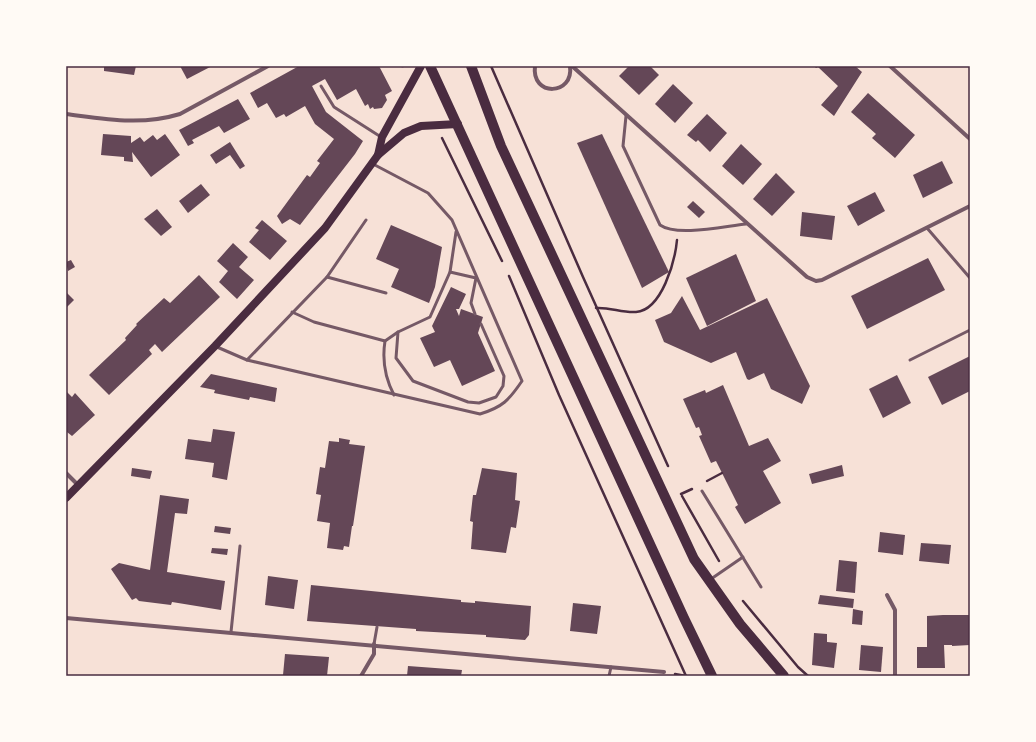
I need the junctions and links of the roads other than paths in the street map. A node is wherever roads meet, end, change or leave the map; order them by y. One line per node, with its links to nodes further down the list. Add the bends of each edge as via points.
1 (268, 66): 9 (street, via 180,114 166,118 134,122)
2 (421, 66): 12 (main road)
3 (430, 66): 11 (main road)
4 (471, 66): 42 (main road, via 502,146 694,559)
5 (535, 66): 6 (street, via 539,83 550,89 556,89 567,82)
6 (571, 66): 10 (street)
7 (890, 66): 13 (street)
8 (321, 86): 12 (lane, via 334,107)
9 (66, 114)
10 (626, 116): 18 (street); 18 (lane, via 623,146 660,225 667,230 678,231)
11 (458, 124): 14 (main road, via 421,126 404,133); 53 (main road)
12 (382, 138): 14 (main road)
13 (970, 139)
14 (378, 155): 15 (main road)
15 (372, 164): 20 (lane, via 428,193 452,220); 32 (main road, via 325,228)
16 (970, 206): 19 (street)
17 (366, 220): 22 (lane)
18 (746, 224): 19 (street, via 806,277 816,281)
19 (927, 228): 24 (lane)
20 (456, 232): 21 (lane); 23 (lane)
21 (450, 272): 23 (lane); 30 (lane, via 430,317)
22 (327, 277): 25 (lane); 26 (lane)
23 (476, 278): 27 (lane, via 470,303); 35 (lane, via 522,381 510,398 497,409 480,414)
24 (970, 278)
25 (386, 293)
26 (292, 312): 31 (lane, via 314,322); 33 (lane)
27 (475, 314)
28 (481, 324): 30 (lane, via 504,376 503,386 496,397 479,403 468,402 413,381 396,358)
29 (970, 330): 34 (lane)
30 (398, 332): 31 (lane)
31 (385, 341): 35 (lane, via 383,358 389,386)
32 (215, 346): 33 (lane); 37 (main road)
33 (247, 360): 35 (lane)
34 (910, 360)
35 (394, 395)
36 (66, 473): 37 (street)
37 (78, 485): 39 (main road)
38 (702, 491): 41 (lane)
39 (66, 498)
40 (240, 546): 47 (lane)
41 (743, 557): 42 (lane); 43 (lane)
42 (709, 580): 54 (main road, via 740,624)
43 (761, 587)
44 (887, 595): 55 (street, via 895,610)
45 (66, 618): 47 (street)
46 (377, 627): 48 (lane)
47 (230, 632): 48 (street)
48 (374, 644): 49 (street); 51 (street, via 374,654)
49 (611, 667): 50 (street); 52 (lane)
50 (665, 674)
51 (361, 676)
52 (608, 676)
53 (712, 676)
54 (784, 676)
55 (895, 676)

